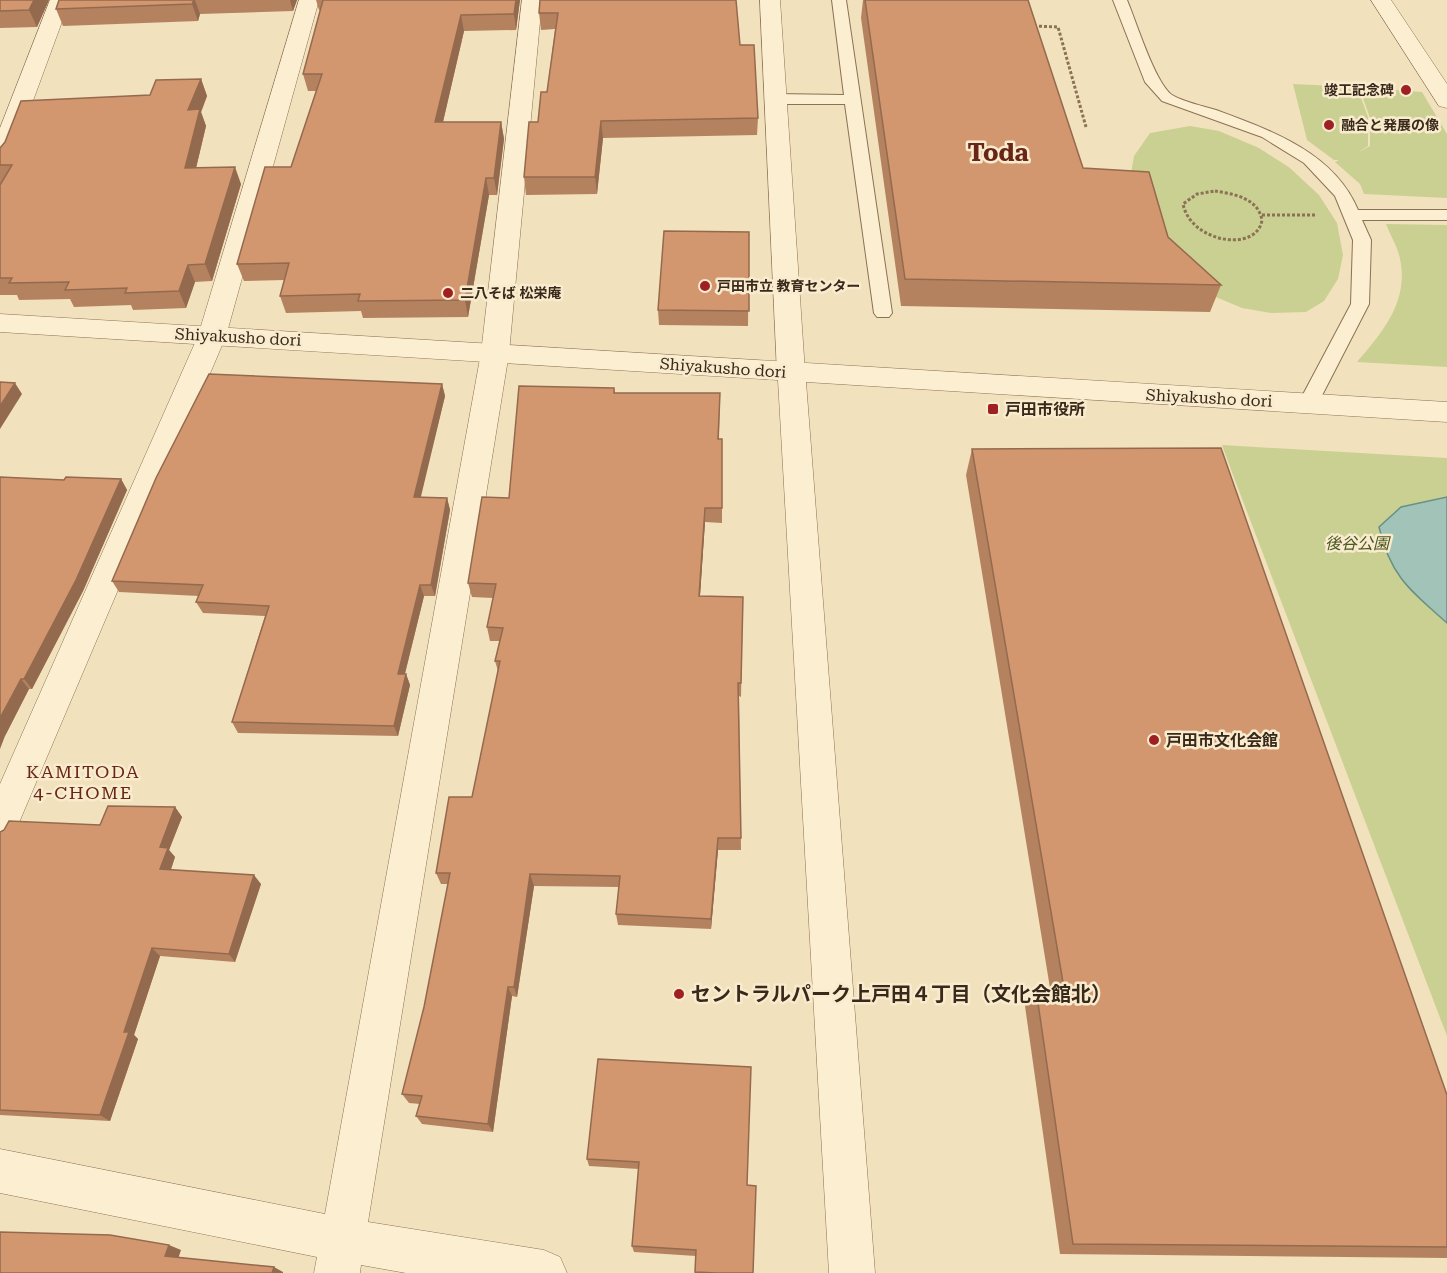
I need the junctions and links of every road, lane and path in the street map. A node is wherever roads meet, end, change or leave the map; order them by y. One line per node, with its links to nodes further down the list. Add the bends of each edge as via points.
1 (60, 0): 13 (street)
2 (309, 0): 19 (street)
3 (532, 0): 20 (street)
4 (770, 0): 9 (street)
5 (839, 0): 10 (lane)
6 (1120, 0): 15 (lane, via 1153,82 1167,98 1268,134 1310,160 1343,194)
7 (1381, 0): 11 (street)
8 (1029, 26): 12 (path, via 1058,27)
9 (776, 99): 10 (lane); 21 (street)
10 (852, 100): 17 (lane)
11 (1447, 102)
12 (1086, 127)
13 (0, 158)
14 (1262, 215): 14 (path, via 1256,232 1245,237 1214,236 1188,222 1183,204 1195,194 1215,191 1244,198); 15 (path)
15 (1352, 215): 16 (lane); 22 (lane, via 1362,240 1360,304)
16 (1447, 215)
17 (883, 313)
18 (0, 323): 19 (street, Shiyakusho dori)
19 (212, 336): 20 (street, Shiyakusho dori); 24 (street)
20 (495, 353): 21 (street, Shiyakusho dori); 26 (street)
21 (790, 372): 22 (street, Shiyakusho dori); 28 (street)
22 (1308, 404): 23 (street, Shiyakusho dori)
23 (1447, 412)
24 (0, 825)
25 (0, 1171): 26 (street)
26 (340, 1257): 27 (street)
27 (544, 1273)
28 (852, 1273)

